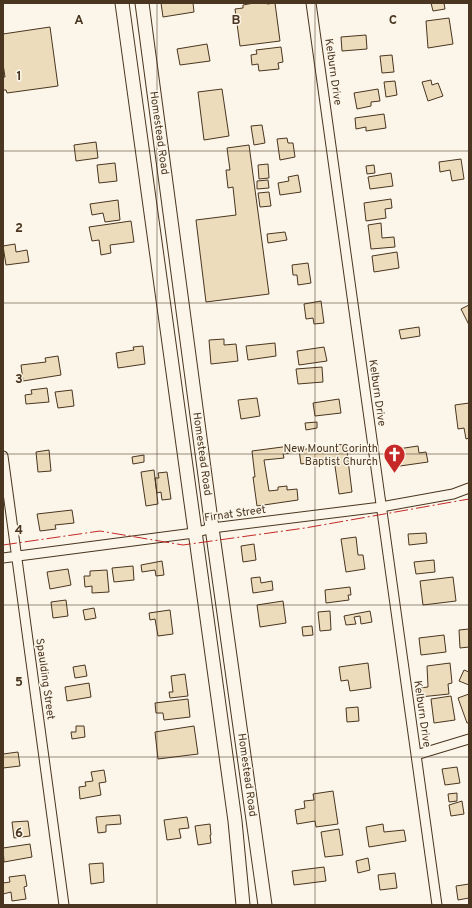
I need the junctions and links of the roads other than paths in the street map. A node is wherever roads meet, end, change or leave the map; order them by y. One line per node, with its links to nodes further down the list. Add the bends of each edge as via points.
1 (122, 3): 5 (main road, Homestead Road)
2 (142, 3): 4 (main road, Homestead Road)
3 (311, 3): 10 (street, Kelburn Drive)
4 (156, 112): 5 (main road); 6 (main road, Homestead Road)
5 (137, 113): 7 (main road, Homestead Road)
6 (176, 260): 7 (main road); 11 (main road, Homestead Road)
7 (158, 265): 12 (main road, Homestead Road)
8 (3, 456): 13 (street, Spaulding Street)
9 (469, 488): 10 (street, Firnat Street, via 453,494)
10 (381, 507): 11 (street, Firnat Street); 18 (street, Kelburn Drive)
11 (212, 528): 12 (street, Firnat Street); 15 (main road, Homestead Road)
12 (194, 533): 13 (street, Firnat Street); 16 (main road, Homestead Road)
13 (17, 556): 14 (street, Firnat Street); 22 (street, Spaulding Street)
14 (3, 558)
15 (236, 696): 16 (main road); 19 (main road, Homestead Road)
16 (218, 699): 20 (main road, Homestead Road)
17 (469, 740): 18 (street)
18 (416, 755): 24 (street, Kelburn Drive)
19 (253, 819): 20 (main road); 23 (main road, Homestead Road)
20 (235, 821): 21 (main road, Homestead Road)
21 (243, 903)
22 (64, 905)
23 (265, 905)
24 (437, 905)

